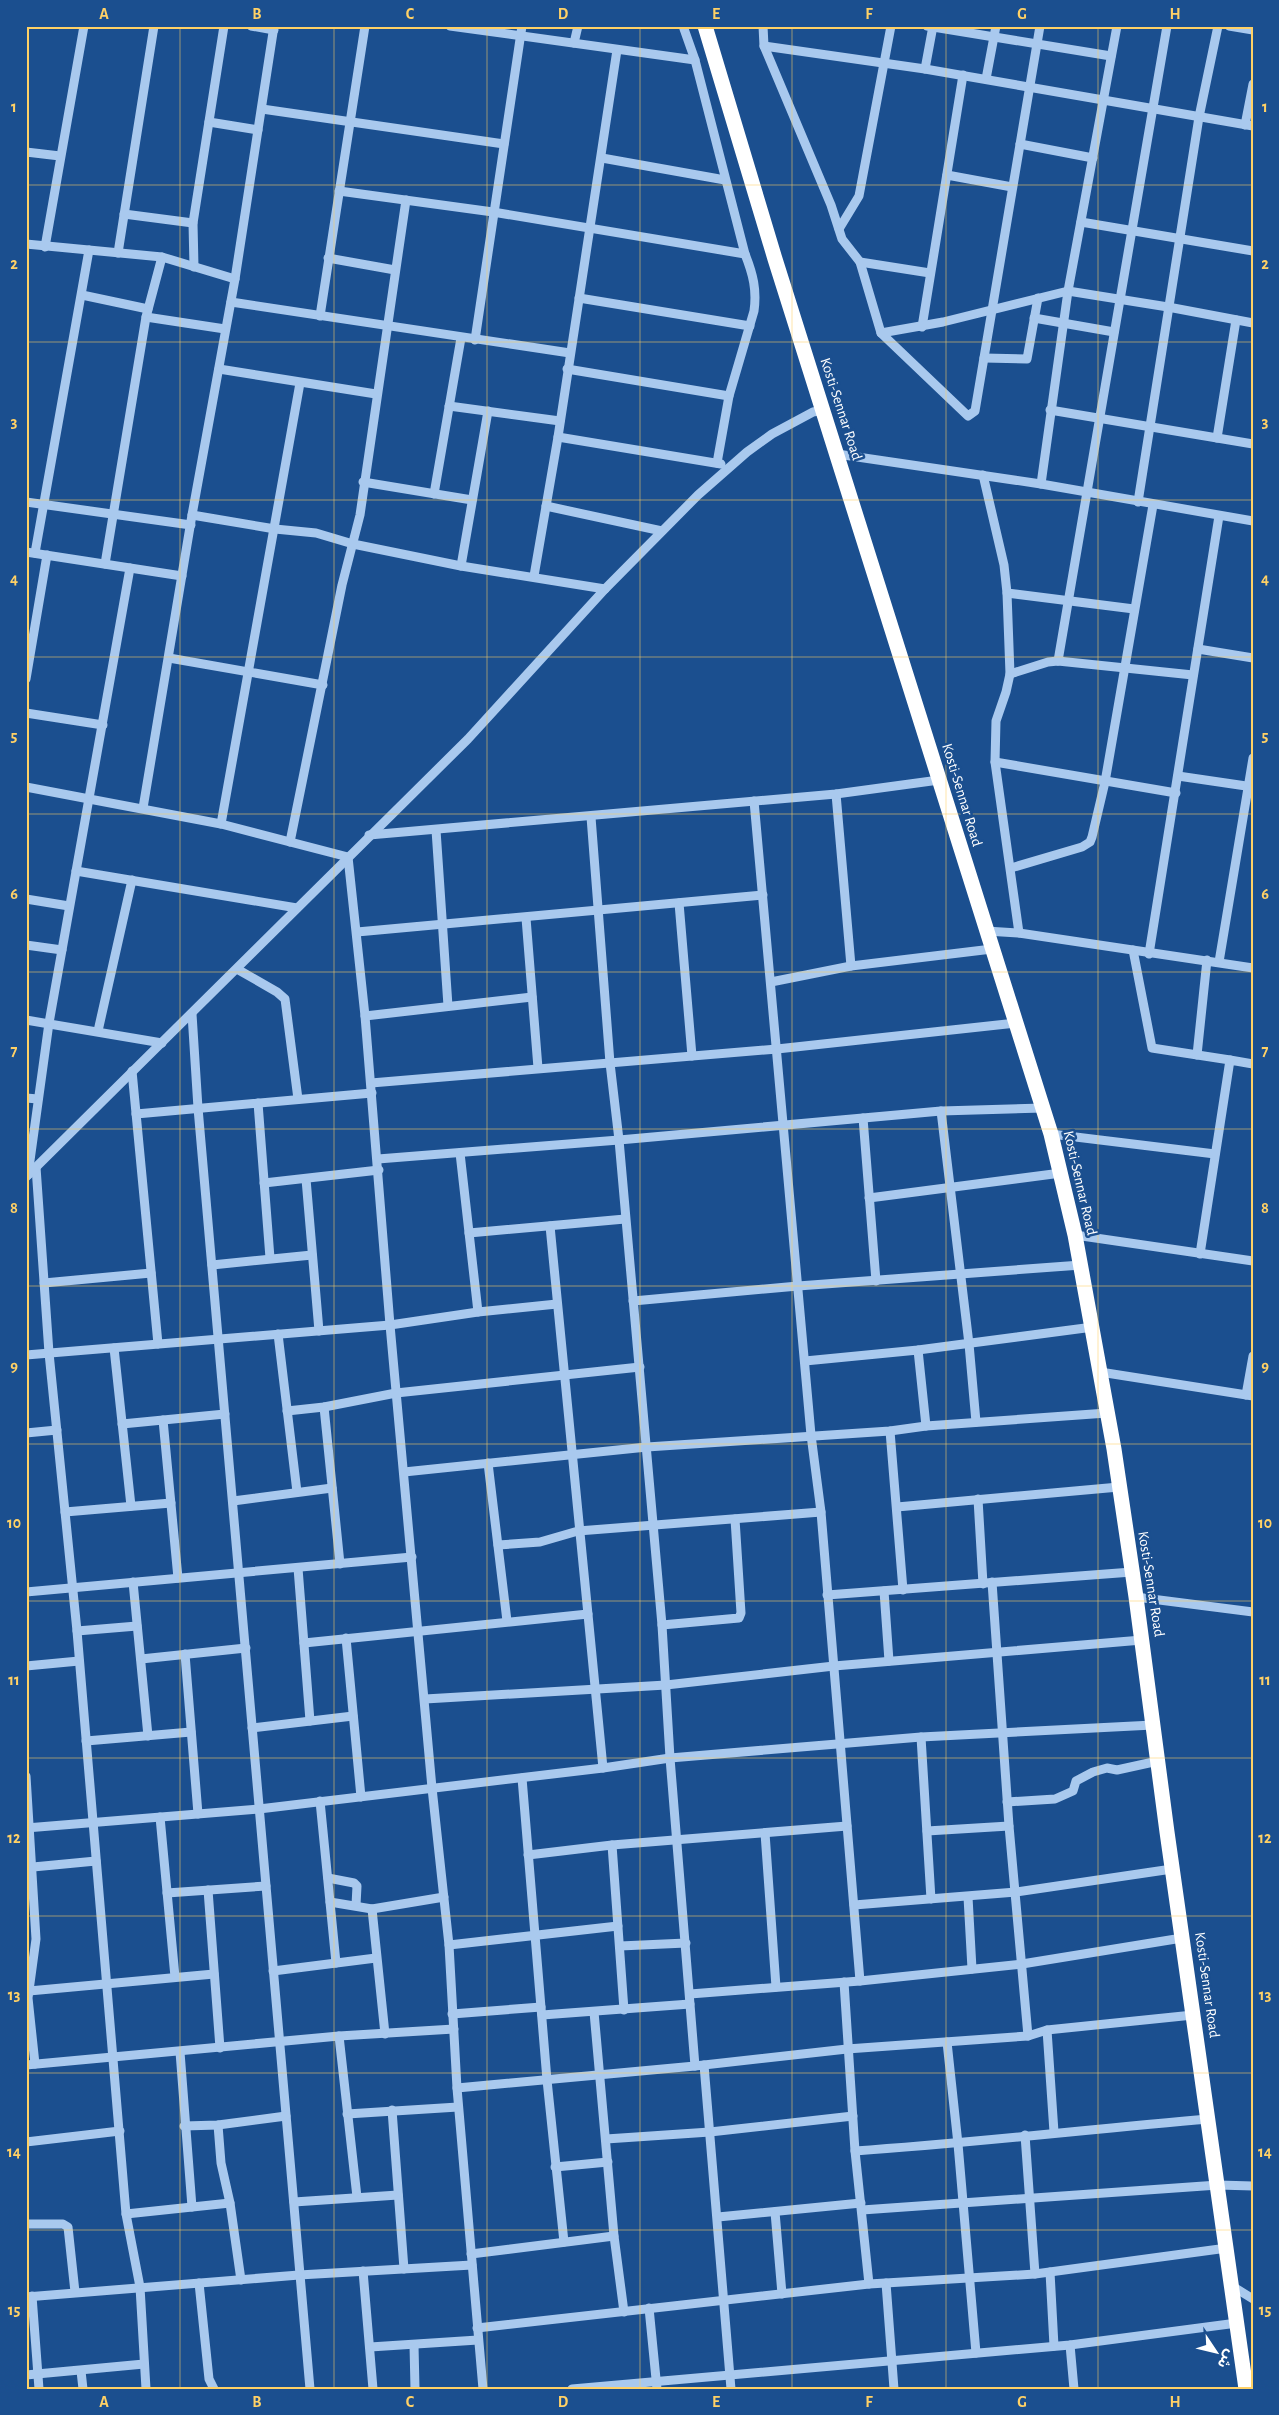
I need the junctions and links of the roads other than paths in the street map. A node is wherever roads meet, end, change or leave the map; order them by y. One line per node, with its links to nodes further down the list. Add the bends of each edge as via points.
1 (84, 26): 47 (street)
2 (154, 26): 56 (street)
3 (224, 26): 40 (street)
4 (251, 26): 20 (street)
5 (365, 26): 41 (street)
6 (450, 26): 22 (street)
7 (522, 26): 22 (street)
8 (578, 26): 24 (street)
9 (683, 26): 29 (street)
10 (705, 26): 106 (highway, Kosti-Sennar Road)
11 (763, 26): 26 (street)
12 (891, 26): 30 (street)
13 (996, 26): 23 (street)
14 (1040, 26): 25 (street)
15 (1117, 26): 28 (street)
16 (1166, 26): 37 (street)
17 (1218, 26): 39 (street)
18 (1229, 26): 21 (street)
19 (931, 27): 23 (street); 31 (street)
20 (274, 28): 38 (street)
21 (1253, 29)
22 (520, 36): 24 (street); 44 (street)
23 (994, 36): 25 (street); 33 (street)
24 (574, 43): 27 (street)
25 (1036, 43): 28 (street); 35 (street)
26 (764, 46): 30 (street); 59 (street, via 832,205)
27 (617, 50): 29 (street); 48 (street)
28 (1111, 56): 36 (street)
29 (695, 60): 51 (street)
30 (886, 63): 31 (street); 59 (street, via 859,196)
31 (925, 69): 32 (street)
32 (963, 75): 33 (street); 50 (street)
33 (986, 79): 35 (street)
34 (1253, 84): 42 (street)
35 (1029, 87): 36 (street); 45 (street)
36 (1104, 100): 37 (street); 49 (street)
37 (1151, 108): 39 (street); 61 (street)
38 (262, 109): 41 (street); 43 (street)
39 (1199, 117): 42 (street); 62 (street)
40 (209, 122): 43 (street); 58 (street)
41 (351, 122): 44 (street); 53 (street)
42 (1249, 125)
43 (258, 130): 75 (street)
44 (504, 144): 55 (street)
45 (1020, 144): 49 (street); 52 (street)
46 (26, 152): 47 (street)
47 (60, 156): 64 (street)
48 (602, 158): 51 (street); 60 (street)
49 (1093, 158): 57 (street)
50 (947, 175): 52 (street); 74 (street)
51 (725, 180): 68 (street)
52 (1012, 187): 83 (street)
53 (339, 191): 54 (street); 70 (street)
54 (406, 200): 55 (street); 73 (street)
55 (493, 212): 60 (street); 97 (street)
56 (124, 214): 58 (street); 67 (street)
57 (1081, 222): 61 (street); 76 (street)
58 (193, 223): 72 (street)
59 (839, 229): 71 (street, via 842,241)
60 (590, 230): 68 (street); 78 (street)
61 (1132, 230): 62 (street); 80 (street)
62 (1179, 238): 65 (street); 82 (street)
63 (26, 244): 64 (street)
64 (45, 247): 66 (street)
65 (1252, 248)
66 (89, 250): 67 (street); 77 (street)
67 (118, 253): 69 (street)
68 (744, 254): 91 (street, via 755,288)
69 (162, 258): 72 (street); 84 (street)
70 (328, 258): 73 (street); 85 (street)
71 (860, 262): 74 (street); 95 (street)
72 (194, 267): 75 (street)
73 (395, 270): 90 (street)
74 (930, 273): 92 (street)
75 (235, 279): 81 (street)
76 (1068, 291): 79 (street); 80 (street); 88 (street)
77 (82, 295): 84 (street); 126 (street)
78 (579, 298): 91 (street); 98 (street)
79 (1038, 298): 83 (street); 86 (street)
80 (1121, 299): 82 (street); 94 (street)
81 (231, 302): 85 (street); 93 (street)
82 (1168, 307): 87 (street); 111 (street)
83 (991, 310): 92 (street); 99 (street)
84 (147, 313): 93 (street); 129 (street)
85 (320, 316): 90 (street)
86 (1034, 318): 88 (street); 99 (street, via 1027,360)
87 (1236, 320): 89 (street); 113 (street)
88 (1063, 322): 94 (street); 107 (street)
89 (1253, 324)
90 (387, 326): 96 (street); 103 (street)
91 (750, 326): 104 (street)
92 (922, 327): 95 (street)
93 (225, 329): 100 (street)
94 (1114, 332): 109 (street)
95 (881, 333): 99 (street, via 965,415 976,411)
96 (461, 338): 97 (street); 105 (street)
97 (475, 340): 98 (street)
98 (570, 354): 101 (street)
99 (984, 358)
100 (219, 369): 102 (street); 130 (street)
101 (567, 369): 104 (street); 110 (street)
102 (300, 383): 103 (street); 134 (street)
103 (376, 394): 119 (street)
104 (729, 396): 116 (street)
105 (449, 406): 108 (street); 122 (street)
106 (823, 410): 115 (highway, Kosti-Sennar Road); 117 (street, via 784,427)
107 (1050, 410): 109 (street); 120 (street)
108 (488, 411): 110 (street); 123 (street)
109 (1100, 420): 111 (street); 121 (street)
110 (560, 421): 112 (street)
111 (1150, 428): 113 (street); 125 (street)
112 (558, 437): 116 (street); 128 (street)
113 (1218, 438): 114 (street)
114 (1253, 444)
115 (837, 454): 118 (street); 163 (highway, Kosti-Sennar Road)
116 (717, 463): 117 (street)
117 (732, 465): 135 (street)
118 (983, 475): 120 (street); 145 (street, via 1004,565)
119 (363, 482): 122 (street); 136 (street)
120 (1041, 484): 121 (street)
121 (1087, 492): 125 (street); 146 (street)
122 (434, 494): 123 (street)
123 (472, 500): 140 (street)
124 (26, 502): 126 (street)
125 (1138, 502): 127 (street)
126 (44, 505): 129 (street); 137 (street)
127 (1152, 505): 131 (street); 147 (street)
128 (546, 506): 135 (street); 143 (street)
129 (113, 514): 133 (street); 139 (street)
130 (192, 515): 133 (street); 134 (street)
131 (1219, 516): 132 (street); 148 (street)
132 (1253, 521)
133 (191, 525): 142 (street)
134 (276, 530): 136 (street, via 316,533); 153 (street)
135 (662, 531): 144 (street)
136 (353, 544): 140 (street); 157 (street, via 342,585)
137 (31, 552): 138 (street)
138 (47, 555): 139 (street); 156 (street)
139 (105, 564): 141 (street)
140 (461, 566): 143 (street)
141 (130, 568): 142 (street); 159 (street)
142 (182, 576): 149 (street)
143 (534, 576): 144 (street)
144 (605, 589): 175 (street, via 468,740)
145 (1007, 593): 146 (street); 154 (street)
146 (1070, 601): 147 (street); 151 (street)
147 (1134, 609): 152 (street)
148 (1198, 649): 150 (street); 155 (street)
149 (169, 658): 153 (street); 171 (street)
150 (1253, 658)
151 (1058, 661): 152 (street); 154 (street)
152 (1125, 668): 155 (street); 164 (street)
153 (249, 672): 157 (street); 173 (street)
154 (1010, 674): 161 (street, via 996,722)
155 (1193, 675): 162 (street)
156 (26, 679)
157 (324, 685): 176 (street)
158 (26, 713): 159 (street)
159 (103, 725): 169 (street)
160 (1253, 758): 165 (street)
161 (995, 762): 164 (street); 178 (street)
162 (1178, 776): 165 (street); 167 (street)
163 (939, 780): 168 (street); 189 (highway, Kosti-Sennar Road)
164 (1105, 782): 167 (street); 178 (street, via 1090,842)
165 (1250, 786): 198 (street)
166 (26, 787): 169 (street)
167 (1176, 793): 196 (street)
168 (836, 794): 170 (street); 199 (street)
169 (90, 799): 171 (street); 179 (street)
170 (754, 801): 172 (street); 181 (street)
171 (143, 808): 173 (street)
172 (591, 817): 174 (street); 186 (street)
173 (221, 824): 176 (street)
174 (436, 830): 175 (street); 188 (street)
175 (370, 835): 177 (street)
176 (290, 842): 177 (street)
177 (348, 857): 185 (street); 190 (street)
178 (1011, 868): 191 (street)
179 (76, 871): 180 (street); 184 (street)
180 (132, 880): 185 (street); 210 (street)
181 (763, 895): 183 (street); 202 (street)
182 (26, 899): 184 (street)
183 (679, 903): 186 (street); 214 (street)
184 (69, 906): 194 (street)
185 (297, 908): 201 (street)
186 (598, 909): 187 (street); 216 (street)
187 (526, 918): 188 (street); 203 (street)
188 (442, 925): 190 (street); 204 (street)
189 (986, 931): 191 (street); 193 (highway, Kosti-Sennar Road)
190 (357, 932): 206 (street)
191 (1019, 934): 195 (street)
192 (26, 945): 194 (street)
193 (992, 949): 199 (street); 209 (highway, Kosti-Sennar Road)
194 (62, 950): 208 (street)
195 (1133, 950): 196 (street); 213 (street, via 1151,1046 1154,1050)
196 (1149, 954): 197 (street)
197 (1207, 960): 198 (street); 213 (street)
198 (1219, 962): 200 (street)
199 (851, 966): 202 (street)
200 (1253, 968)
201 (237, 970): 205 (street); 224 (street, via 285,999)
202 (771, 982): 212 (street)
203 (532, 997): 204 (street); 218 (street)
204 (448, 1006): 206 (street)
205 (192, 1014): 211 (street); 226 (street)
206 (365, 1016): 220 (street)
207 (26, 1020): 208 (street)
208 (49, 1023): 210 (street); 223 (street)
209 (1016, 1023): 212 (street); 227 (highway, Kosti-Sennar Road)
210 (98, 1031): 211 (street)
211 (162, 1043): 219 (street)
212 (777, 1049): 214 (street); 231 (street)
213 (1197, 1055): 215 (street)
214 (692, 1056): 216 (street)
215 (1230, 1060): 217 (street); 235 (street)
216 (610, 1063): 218 (street); 233 (street)
217 (1253, 1064)
218 (538, 1068): 220 (street)
219 (132, 1071): 229 (street); 237 (street)
220 (371, 1082): 221 (street)
221 (372, 1093): 224 (street); 236 (street)
222 (26, 1098): 223 (street)
223 (38, 1099): 240 (street)
224 (298, 1099): 225 (street)
225 (258, 1103): 226 (street); 242 (street)
226 (198, 1108): 229 (street); 253 (street)
227 (1043, 1108): 228 (street); 232 (highway, Kosti-Sennar Road)
228 (941, 1110): 230 (street); 243 (street)
229 (136, 1114): 255 (street)
230 (863, 1118): 231 (street); 244 (street)
231 (785, 1125): 233 (street); 259 (street)
232 (1052, 1134): 235 (street); 239 (highway, Kosti-Sennar Road)
233 (619, 1140): 234 (street); 245 (street)
234 (460, 1153): 236 (street); 247 (street)
235 (1215, 1154): 249 (street)
236 (378, 1159): 238 (street)
237 (36, 1167): 240 (street); 258 (street)
238 (379, 1170): 241 (street); 263 (street)
239 (1061, 1173): 243 (street); 248 (highway, Kosti-Sennar Road)
240 (27, 1176)
241 (306, 1178): 242 (street); 250 (street)
242 (264, 1183): 251 (street)
243 (950, 1186): 244 (street); 256 (street)
244 (869, 1198): 257 (street)
245 (625, 1219): 246 (street); 260 (street)
246 (550, 1226): 247 (street); 261 (street)
247 (469, 1233): 262 (street)
248 (1075, 1235): 249 (street); 254 (highway, Kosti-Sennar Road)
249 (1200, 1254): 252 (street)
250 (312, 1255): 251 (street); 265 (street)
251 (270, 1258): 253 (street)
252 (1253, 1261)
253 (212, 1265): 267 (street)
254 (1081, 1266): 256 (street); 264 (highway, Kosti-Sennar Road)
255 (151, 1273): 258 (street); 268 (street)
256 (961, 1276): 257 (street); 269 (street)
257 (876, 1281): 259 (street)
258 (44, 1284): 272 (street)
259 (798, 1286): 260 (street); 275 (street)
260 (633, 1301): 276 (street)
261 (557, 1304): 262 (street); 278 (street)
262 (478, 1312): 263 (street)
263 (390, 1325): 265 (street); 279 (street)
264 (1093, 1327): 269 (street); 277 (highway, Kosti-Sennar Road)
265 (319, 1331): 266 (street)
266 (278, 1334): 267 (street); 282 (street)
267 (219, 1339): 268 (street); 284 (street)
268 (158, 1344): 270 (street)
269 (970, 1344): 271 (street); 286 (street)
270 (114, 1348): 272 (street); 287 (street)
271 (918, 1350): 275 (street); 288 (street)
272 (49, 1353): 273 (street); 289 (street)
273 (26, 1355)
274 (1253, 1356): 280 (street)
275 (805, 1361): 292 (street)
276 (640, 1368): 278 (street); 293 (street)
277 (1100, 1372): 280 (street); 283 (highway, Kosti-Sennar Road)
278 (564, 1376): 279 (street); 294 (street)
279 (396, 1393): 281 (street); 296 (street)
280 (1249, 1396)
281 (324, 1407): 282 (street); 298 (street)
282 (287, 1412): 299 (street)
283 (1107, 1412): 286 (street); 297 (highway, Kosti-Sennar Road)
284 (225, 1414): 285 (street); 301 (street)
285 (163, 1420): 287 (street); 302 (street)
286 (976, 1422): 288 (street)
287 (122, 1424): 303 (street)
288 (926, 1426): 290 (street)
289 (57, 1430): 291 (street); 305 (street)
290 (890, 1431): 292 (street); 304 (street)
291 (26, 1433)
292 (811, 1435): 293 (street); 306 (street)
293 (647, 1447): 294 (street); 308 (street)
294 (571, 1454): 295 (street); 309 (street)
295 (488, 1463): 296 (street); 310 (street)
296 (404, 1472): 311 (street)
297 (1119, 1487): 300 (street); 314 (highway, Kosti-Sennar Road)
298 (332, 1488): 299 (street); 312 (street)
299 (297, 1492): 301 (street)
300 (978, 1499): 304 (street); 318 (street)
301 (233, 1502): 315 (street)
302 (171, 1503): 303 (street); 316 (street)
303 (131, 1506): 305 (street)
304 (897, 1507): 320 (street)
305 (65, 1512): 319 (street)
306 (821, 1512): 307 (street); 323 (street)
307 (735, 1519): 308 (street); 328 (street, via 739,1618)
308 (653, 1525): 309 (street); 328 (street)
309 (578, 1531): 310 (street, via 540,1542); 326 (street)
310 (498, 1545): 327 (street)
311 (412, 1557): 312 (street); 331 (street)
312 (340, 1564): 313 (street)
313 (298, 1568): 315 (street); 334 (street)
314 (1132, 1572): 318 (street); 324 (highway, Kosti-Sennar Road)
315 (239, 1573): 316 (street); 335 (street)
316 (178, 1578): 317 (street)
317 (133, 1582): 319 (street); 329 (street)
318 (988, 1583): 320 (street); 336 (street)
319 (73, 1588): 322 (street); 330 (street)
320 (903, 1590): 321 (street)
321 (884, 1591): 323 (street); 340 (street)
322 (26, 1592)
323 (827, 1595): 342 (street)
324 (1136, 1597): 325 (street); 333 (highway, Kosti-Sennar Road)
325 (1253, 1612)
326 (588, 1614): 327 (street); 344 (street)
327 (507, 1621): 331 (street)
328 (662, 1625): 343 (street)
329 (137, 1626): 330 (street); 338 (street)
330 (77, 1630): 339 (street)
331 (419, 1630): 332 (street); 345 (street)
332 (346, 1638): 334 (street); 346 (street)
333 (1142, 1640): 336 (street); 348 (highway, Kosti-Sennar Road)
334 (304, 1643): 347 (street)
335 (246, 1648): 337 (street); 349 (street)
336 (998, 1653): 340 (street); 351 (street)
337 (185, 1654): 338 (street); 350 (street)
338 (140, 1659): 352 (street)
339 (79, 1661): 341 (street); 354 (street)
340 (889, 1661): 342 (street)
341 (26, 1666)
342 (834, 1666): 343 (street); 355 (street)
343 (666, 1685): 344 (street); 356 (street)
344 (595, 1688): 345 (street); 358 (street)
345 (425, 1699): 361 (street)
346 (353, 1716): 347 (street); 362 (street)
347 (310, 1721): 349 (street)
348 (1153, 1725): 351 (street); 357 (highway, Kosti-Sennar Road)
349 (252, 1728): 365 (street)
350 (191, 1732): 352 (street); 366 (street)
351 (1003, 1732): 353 (street); 364 (street)
352 (148, 1736): 354 (street)
353 (921, 1737): 355 (street); 372 (street)
354 (86, 1741): 368 (street)
355 (840, 1744): 356 (street); 369 (street)
356 (670, 1758): 358 (street); 374 (street)
357 (1158, 1761): 364 (street, via 1093,1772 1076,1780 1073,1791 1055,1799); 379 (highway, Kosti-Sennar Road)
358 (603, 1768): 360 (street)
359 (26, 1776): 371 (street)
360 (522, 1778): 361 (street); 376 (street)
361 (432, 1788): 362 (street); 387 (street)
362 (361, 1796): 363 (street)
363 (320, 1802): 365 (street); 380 (street)
364 (1007, 1802): 370 (street)
365 (259, 1809): 366 (street); 382 (street)
366 (198, 1814): 367 (street)
367 (160, 1817): 368 (street); 385 (street)
368 (92, 1823): 371 (street); 377 (street)
369 (847, 1826): 373 (street); 391 (street)
370 (1009, 1826): 372 (street); 384 (street)
371 (28, 1828): 378 (street)
372 (926, 1831): 388 (street)
373 (765, 1833): 374 (street); 409 (street)
374 (678, 1840): 375 (street); 396 (street)
375 (612, 1845): 376 (street); 393 (street)
376 (528, 1855): 394 (street)
377 (96, 1861): 378 (street); 408 (street)
378 (33, 1867): 381 (street)
379 (1172, 1869): 384 (street); 395 (highway, Kosti-Sennar Road)
380 (328, 1878): 389 (street); 390 (street, via 354,1883 357,1886)
381 (30, 1886): 410 (street, via 36,1939)
382 (266, 1886): 383 (street); 403 (street)
383 (208, 1890): 385 (street); 404 (street)
384 (1016, 1892): 386 (street); 401 (street)
385 (167, 1893): 405 (street)
386 (968, 1896): 388 (street); 402 (street)
387 (444, 1897): 392 (street); 397 (street)
388 (932, 1899): 391 (street)
389 (330, 1902): 390 (street); 400 (street)
390 (356, 1905): 392 (street)
391 (854, 1905): 406 (street)
392 (372, 1909): 399 (street)
393 (618, 1926): 394 (street); 398 (street)
394 (534, 1935): 397 (street); 413 (street)
395 (1182, 1938): 401 (street); 416 (highway, Kosti-Sennar Road)
396 (686, 1942): 398 (street); 411 (street)
397 (449, 1945): 415 (street)
398 (620, 1946): 412 (street)
399 (376, 1958): 400 (street); 419 (street)
400 (336, 1963): 403 (street)
401 (1022, 1964): 402 (street); 421 (street)
402 (972, 1969): 406 (street)
403 (273, 1971): 422 (street)
404 (214, 1974): 405 (street); 424 (street)
405 (175, 1977): 408 (street)
406 (860, 1981): 407 (street)
407 (844, 1982): 409 (street); 425 (street)
408 (106, 1985): 410 (street); 427 (street)
409 (776, 1987): 411 (street)
410 (29, 1992): 428 (street)
411 (690, 1999): 412 (street); 429 (street)
412 (624, 2010): 414 (street)
413 (542, 2011): 414 (street); 415 (street); 431 (street)
414 (594, 2012): 430 (street)
415 (452, 2014): 417 (street)
416 (1193, 2014): 418 (street); 438 (highway, Kosti-Sennar Road)
417 (454, 2029): 419 (street); 432 (street)
418 (1047, 2030): 421 (street); 443 (street)
419 (385, 2034): 420 (street)
420 (339, 2036): 422 (street); 435 (street)
421 (1028, 2036): 423 (street)
422 (280, 2042): 424 (street); 436 (street)
423 (947, 2042): 425 (street); 447 (street)
424 (220, 2048): 426 (street)
425 (847, 2049): 429 (street); 437 (street)
426 (180, 2052): 427 (street); 440 (street)
427 (113, 2058): 428 (street); 441 (street)
428 (31, 2064)
429 (700, 2066): 430 (street); 442 (street)
430 (601, 2075): 431 (street); 445 (street)
431 (547, 2080): 432 (street); 450 (street)
432 (456, 2088): 433 (street)
433 (458, 2107): 434 (street); 468 (street)
434 (392, 2110): 435 (street); 453 (street)
435 (347, 2114): 454 (street)
436 (286, 2116): 439 (street); 456 (street)
437 (853, 2116): 442 (street); 448 (street)
438 (1209, 2119): 443 (street); 451 (highway, Kosti-Sennar Road)
439 (218, 2125): 440 (street); 458 (street, via 221,2163)
440 (184, 2126): 459 (street)
441 (120, 2131): 446 (street); 462 (street)
442 (710, 2132): 445 (street); 463 (street)
443 (1054, 2132): 444 (street)
444 (1025, 2135): 447 (street); 455 (street)
445 (606, 2139): 449 (street)
446 (26, 2142)
447 (958, 2144): 448 (street); 457 (street)
448 (855, 2151): 460 (street)
449 (608, 2162): 450 (street); 465 (street)
450 (555, 2167): 466 (street)
451 (1218, 2185): 452 (street); 455 (street); 467 (highway, Kosti-Sennar Road)
452 (1252, 2185)
453 (398, 2195): 454 (street); 470 (street)
454 (357, 2197): 456 (street)
455 (1028, 2199): 457 (street); 473 (street)
456 (294, 2202): 474 (street)
457 (963, 2202): 460 (street); 475 (street)
458 (230, 2204): 459 (street); 476 (street)
459 (192, 2207): 462 (street)
460 (861, 2207): 461 (street); 479 (street)
461 (775, 2212): 463 (street); 483 (street)
462 (126, 2214): 481 (street)
463 (718, 2217): 485 (street)
464 (26, 2224): 482 (street, via 63,2224 68,2227)
465 (614, 2236): 466 (street); 488 (street)
466 (564, 2242): 468 (street)
467 (1227, 2248): 472 (street); 480 (highway, Kosti-Sennar Road)
468 (471, 2254): 469 (street)
469 (472, 2265): 470 (street); 490 (street)
470 (404, 2269): 471 (street)
471 (363, 2271): 474 (street); 495 (street)
472 (1050, 2272): 473 (street); 494 (street)
473 (1035, 2274): 475 (street)
474 (299, 2275): 476 (street); 508 (street)
475 (969, 2277): 478 (street); 496 (street)
476 (241, 2280): 477 (street)
477 (199, 2283): 481 (street); 507 (street, via 209,2379)
478 (886, 2283): 479 (street); 497 (street)
479 (869, 2284): 483 (street)
480 (1232, 2286): 486 (street); 489 (highway, Kosti-Sennar Road)
481 (140, 2287): 482 (street); 498 (street)
482 (75, 2292): 484 (street)
483 (782, 2294): 485 (street)
484 (29, 2296): 500 (street)
485 (725, 2300): 487 (street); 502 (street)
486 (1253, 2300)
487 (649, 2308): 488 (street); 503 (street)
488 (624, 2312): 490 (street)
489 (1237, 2323): 493 (street); 516 (highway, Kosti-Sennar Road)
490 (477, 2328): 491 (street)
491 (478, 2340): 492 (street); 511 (street)
492 (414, 2345): 495 (street); 510 (street)
493 (1070, 2345): 494 (street); 515 (street)
494 (1054, 2346): 496 (street)
495 (370, 2347): 509 (street)
496 (976, 2353): 497 (street)
497 (892, 2360): 502 (street); 514 (street)
498 (144, 2364): 499 (street); 506 (street)
499 (81, 2371): 500 (street); 505 (street)
500 (38, 2374): 501 (street); 504 (street)
501 (26, 2375)
502 (730, 2376): 503 (street); 513 (street)
503 (657, 2384): 512 (street)
504 (39, 2389)
505 (83, 2389)
506 (146, 2389)
507 (214, 2389)
508 (310, 2389)
509 (373, 2389)
510 (415, 2389)
511 (482, 2389)
512 (572, 2389)
513 (731, 2389)
514 (894, 2389)
515 (1074, 2389)
516 (1246, 2389)

